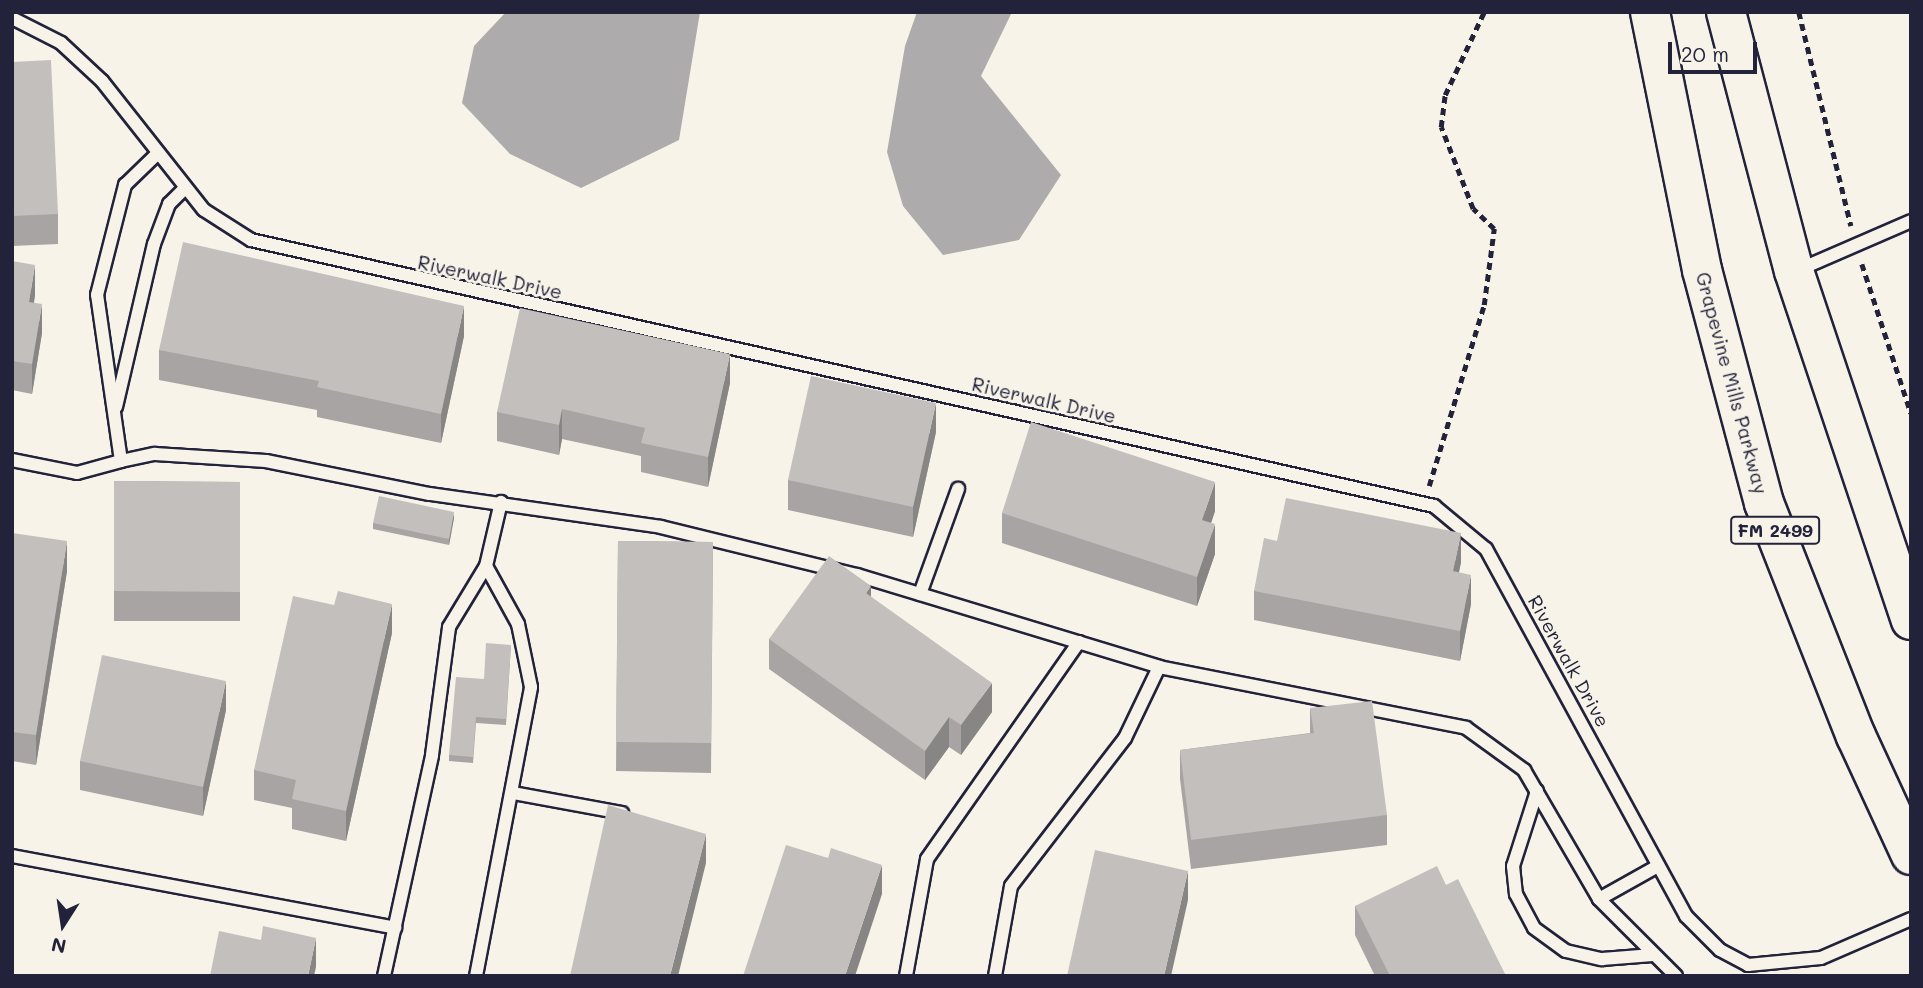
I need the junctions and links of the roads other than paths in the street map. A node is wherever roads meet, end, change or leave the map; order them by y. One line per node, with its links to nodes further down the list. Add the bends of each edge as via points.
1 (1650, 12): 21 (main road, Grapevine Mills Parkway / FM 2499, via 1702,270 1764,503 1856,736)
2 (1726, 12): 7 (main road)
3 (12, 18): 4 (lane, Riverwalk Drive, via 61,43 102,80)
4 (159, 153): 5 (lane, Riverwalk Drive); 8 (lane, via 125,186 97,295 100,346)
5 (184, 189): 8 (lane, via 169,204 154,244); 23 (lane, Riverwalk Drive, via 251,240 348,266 1424,504 1486,549)
6 (1910, 226): 7 (lane)
7 (1794, 271): 15 (main road)
8 (116, 407): 10 (lane)
9 (12, 460): 10 (lane, via 77,473)
10 (121, 461): 12 (lane, via 155,454 266,461)
11 (958, 489): 14 (lane)
12 (501, 502): 13 (lane); 14 (lane, via 662,527)
13 (486, 566): 19 (lane, via 518,624 531,687); 26 (lane, via 449,627 432,755)
14 (920, 594): 16 (lane)
15 (1911, 620)
16 (1079, 642): 17 (lane); 30 (lane, via 928,859)
17 (1159, 667): 18 (lane, via 1465,728 1524,770); 31 (lane, via 1125,738 1011,886)
18 (1537, 791): 24 (lane); 27 (lane, via 1513,866 1516,894 1534,928 1566,951 1602,959)
19 (513, 793): 20 (lane); 29 (lane)
20 (636, 815)
21 (1911, 855)
22 (12, 856): 26 (lane)
23 (1658, 866): 24 (lane); 25 (lane, Riverwalk Drive, via 1686,916 1720,950 1748,965 1821,958)
24 (1599, 899): 27 (lane)
25 (1911, 919)
26 (396, 928): 28 (lane)
27 (1653, 955): 32 (lane)
28 (384, 976)
29 (476, 976)
30 (905, 976)
31 (995, 976)
32 (1676, 976)

